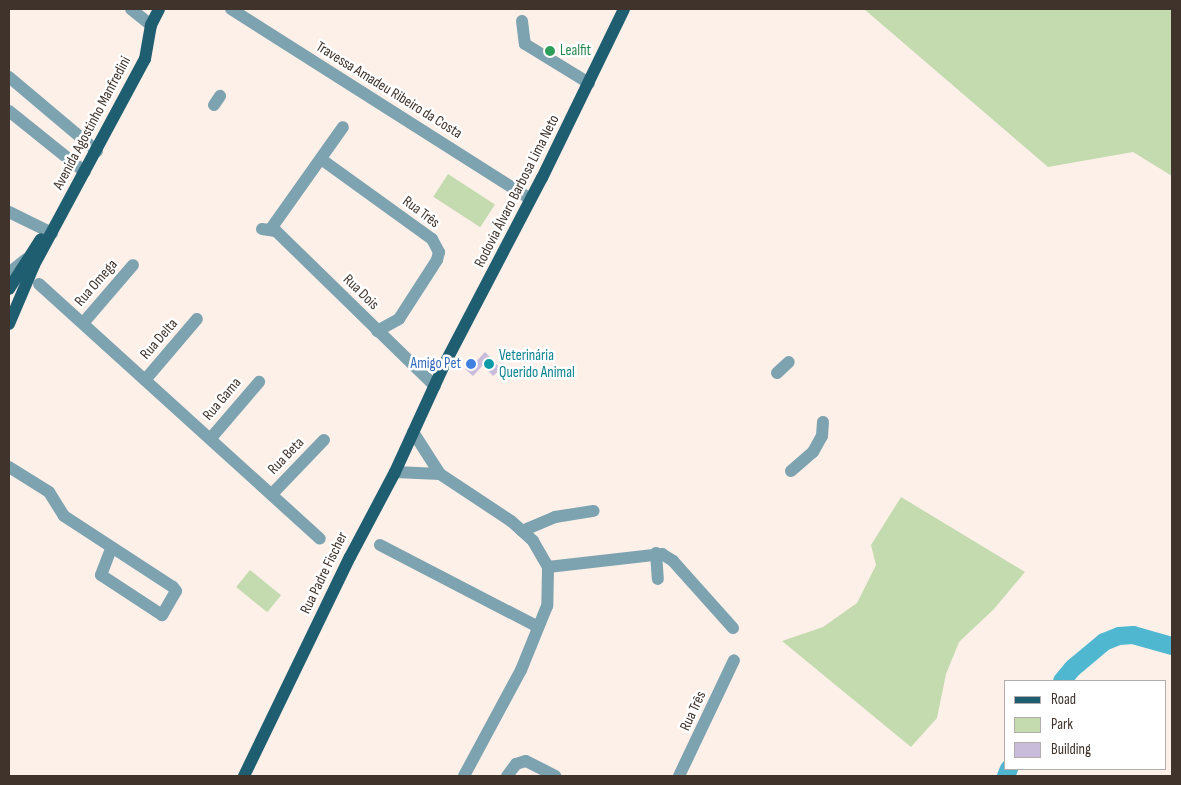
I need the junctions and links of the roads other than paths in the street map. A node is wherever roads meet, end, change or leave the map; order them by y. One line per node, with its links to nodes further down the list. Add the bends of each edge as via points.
1 (131, 9): 6 (street)
2 (159, 9): 6 (main road, Avenida Agostinho Manfredini)
3 (231, 9): 14 (street, Travessa Amadeu Ribeiro da Costa)
4 (624, 9): 8 (main road, Rodovia Álvaro Barbosa Lima Neto)
5 (522, 21): 8 (street, via 525,44)
6 (152, 25): 11 (main road, Avenida Agostinho Manfredini, via 145,59)
7 (9, 77): 11 (street)
8 (589, 83): 14 (main road, Rodovia Álvaro Barbosa Lima Neto)
9 (9, 110): 13 (street)
10 (344, 127): 12 (street)
11 (97, 152): 13 (main road, Avenida Agostinho Manfredini)
12 (321, 159): 25 (street, Rua Dois, via 266,230 276,231); 25 (street, Rua Três, via 432,239 439,252 399,319)
13 (85, 172): 16 (main road, Avenida Agostinho Manfredini)
14 (530, 199): 30 (main road, Rodovia Álvaro Barbosa Lima Neto)
15 (9, 212): 16 (street)
16 (52, 229): 17 (main road); 24 (main road, via 21,290)
17 (26, 259): 19 (street); 21 (main road)
18 (133, 265): 23 (street, Rua Omega)
19 (9, 273)
20 (39, 284): 23 (street)
21 (9, 289)
22 (197, 319): 28 (street, Rua Delta)
23 (84, 322): 28 (street)
24 (9, 324)
25 (378, 331): 30 (street, Rua Dois)
26 (789, 362): 27 (street)
27 (777, 373)
28 (145, 380): 33 (street)
29 (259, 382): 33 (street, Rua Gama)
30 (435, 386): 32 (main road, Rua Padre Fischer)
31 (823, 422): 36 (street, via 822,436 813,452)
32 (414, 432): 37 (main road, Rua Padre Fischer); 38 (street)
33 (211, 438): 39 (street)
34 (324, 440): 39 (street, Rua Beta)
35 (9, 467): 44 (street, via 49,492 64,516)
36 (791, 471)
37 (395, 472): 38 (street); 51 (main road, Rua Padre Fischer)
38 (440, 474): 41 (street)
39 (272, 494): 42 (street)
40 (594, 511): 41 (street, via 555,517)
41 (522, 531): 46 (street, via 533,541)
42 (320, 539)
43 (380, 544): 48 (street)
44 (111, 548): 44 (street, via 175,589 162,615 101,574)
45 (656, 553): 46 (street); 47 (street); 49 (street, via 673,561)
46 (548, 567): 48 (street, via 547,606)
47 (658, 579)
48 (538, 627): 52 (street, via 521,670)
49 (732, 628)
50 (734, 660): 55 (street, Rua Três)
51 (244, 776)
52 (464, 776)
53 (507, 776): 54 (street, via 516,764 526,761)
54 (555, 776)
55 (680, 776)

